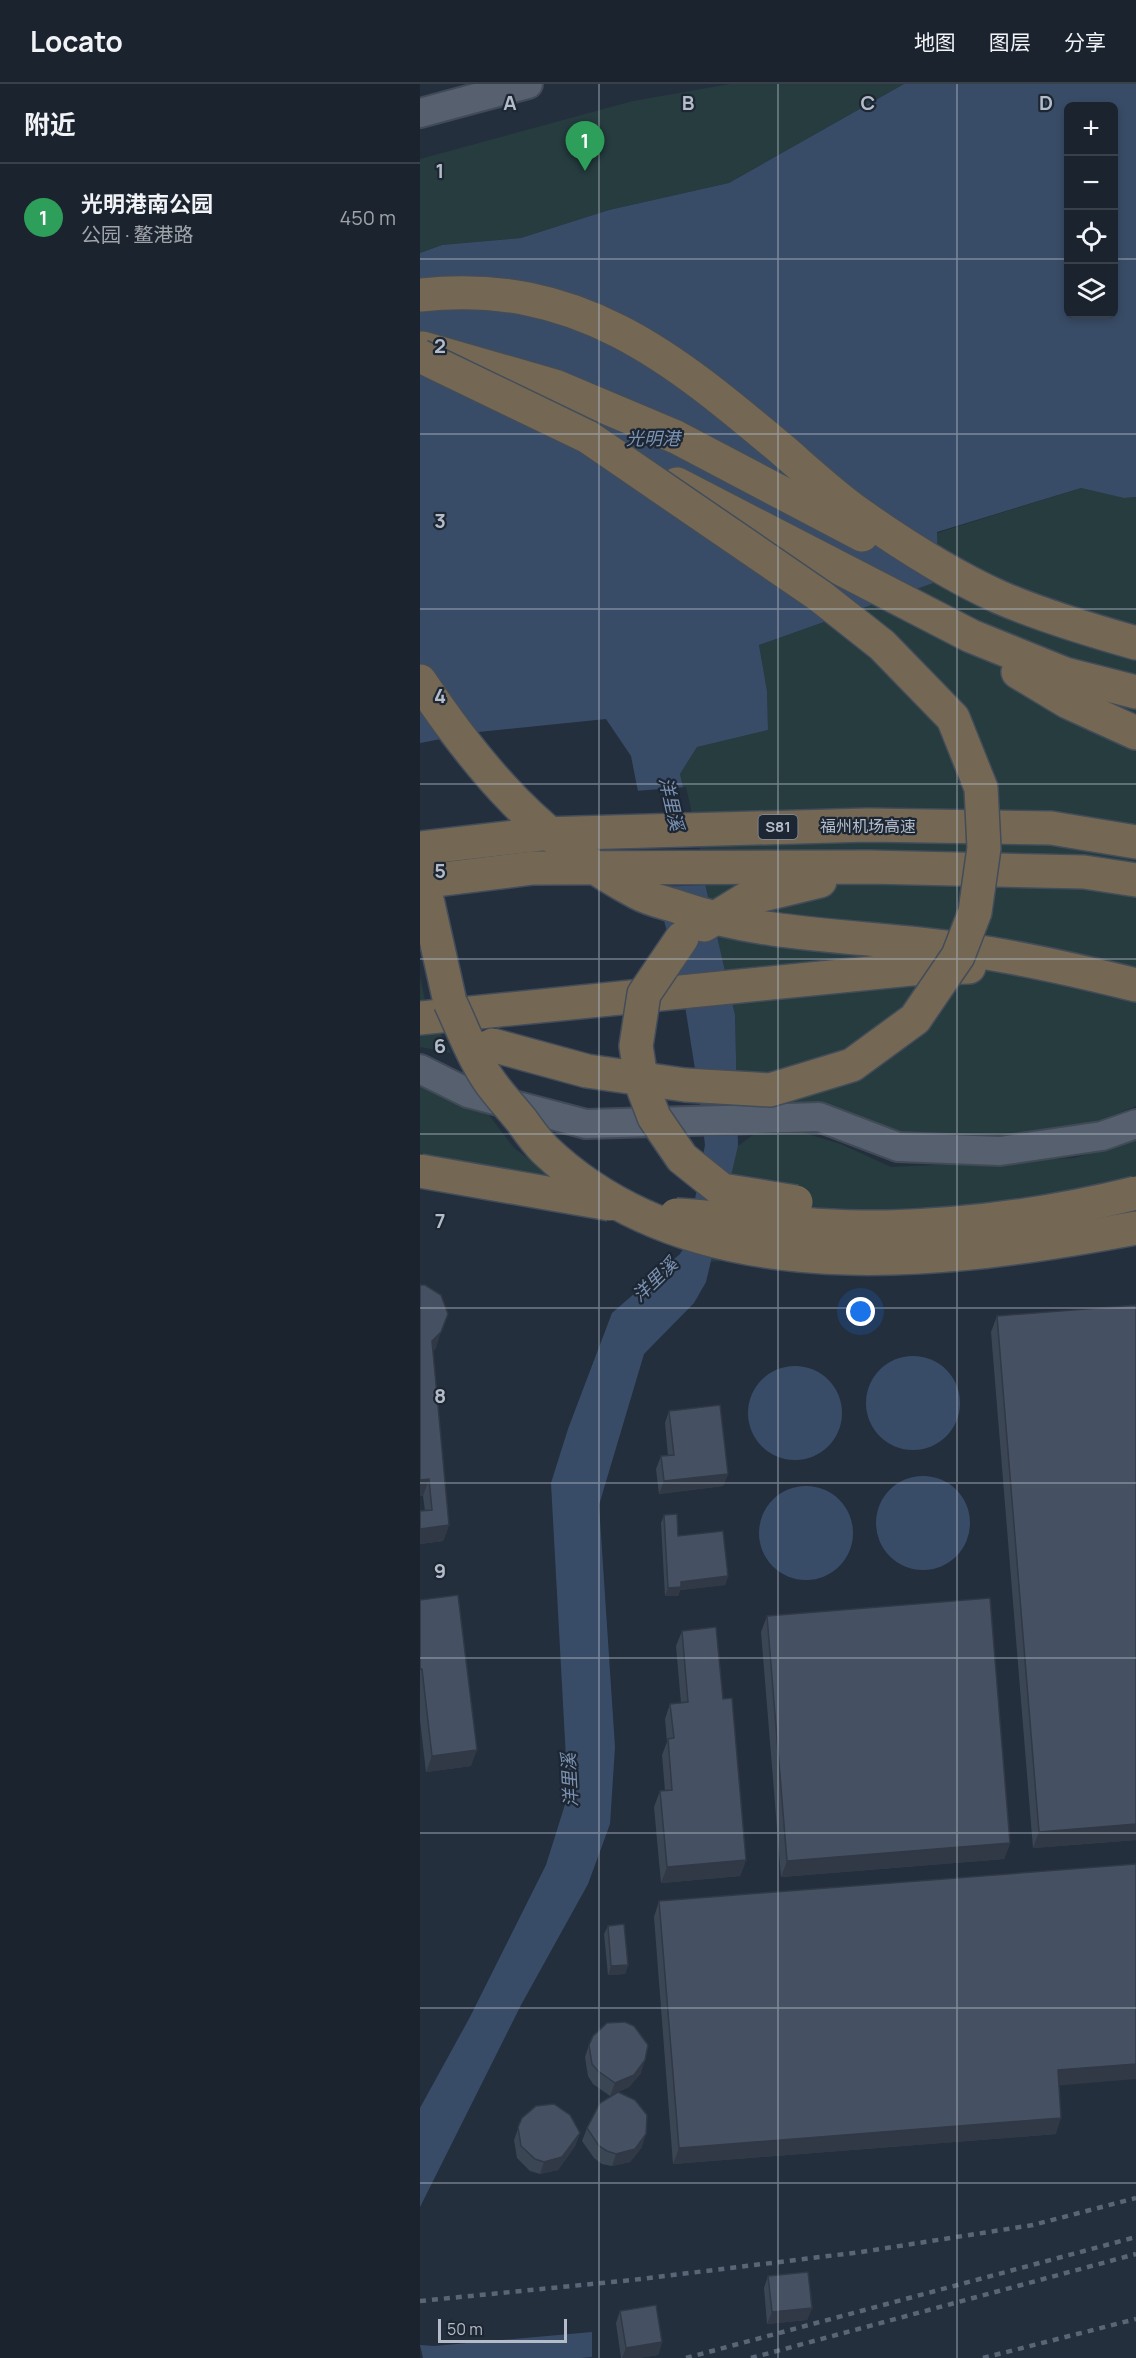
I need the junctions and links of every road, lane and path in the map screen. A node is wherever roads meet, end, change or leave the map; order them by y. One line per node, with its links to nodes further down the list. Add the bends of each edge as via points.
1 (528, 84): 2 (main road)
2 (420, 113)
3 (420, 295): 8 (highway, via 460,291 528,297 596,318 663,356 718,397 857,513 928,559)
4 (420, 347): 8 (highway, via 555,386 665,432 897,553)
5 (420, 356): 6 (highway, bridge)
6 (588, 437): 7 (highway, bridge); 24 (highway, bridge, via 820,596 882,645 953,718 981,788 984,848 975,912 958,956 915,1019 852,1065 770,1090 685,1085 587,1071 492,1045)
7 (843, 572): 11 (highway, via 971,636 1065,674); 12 (highway, via 1068,702)
8 (998, 596): 9 (highway, via 1076,626)
9 (1136, 643)
10 (420, 681): 21 (highway, via 452,729 505,794 567,850 640,894 721,921 967,950)
11 (1136, 692)
12 (1136, 733)
13 (1136, 824): 14 (highway)
14 (1051, 828): 15 (highway, 福州机场高速 / S81); 16 (highway, 福州机场高速 / S81, via 868,825 541,834)
15 (1136, 842)
16 (420, 848)
17 (420, 868): 30 (highway, bridge, via 450,1002 487,1078 544,1149 603,1197 676,1230 777,1254 972,1255)
18 (931, 870): 19 (highway, via 1084,872); 20 (highway, via 533,868); 28 (highway, bridge, via 806,882 746,899 682,938 644,994 636,1046 642,1085 654,1117 682,1158 722,1190 779,1201 874,1209 989,1202)
19 (1136, 880)
20 (420, 882)
21 (1085, 972): 22 (highway); 23 (highway, via 997,966 911,969)
22 (1136, 985)
23 (420, 1018)
24 (420, 1035)
25 (420, 1069): 26 (main road, via 468,1093 586,1124 819,1117 897,1147 1000,1151 1102,1136)
26 (1136, 1124)
27 (420, 1171): 29 (highway, bridge, via 662,1214 886,1227 988,1220)
28 (1136, 1171)
29 (1136, 1193)
30 (1136, 1228)

